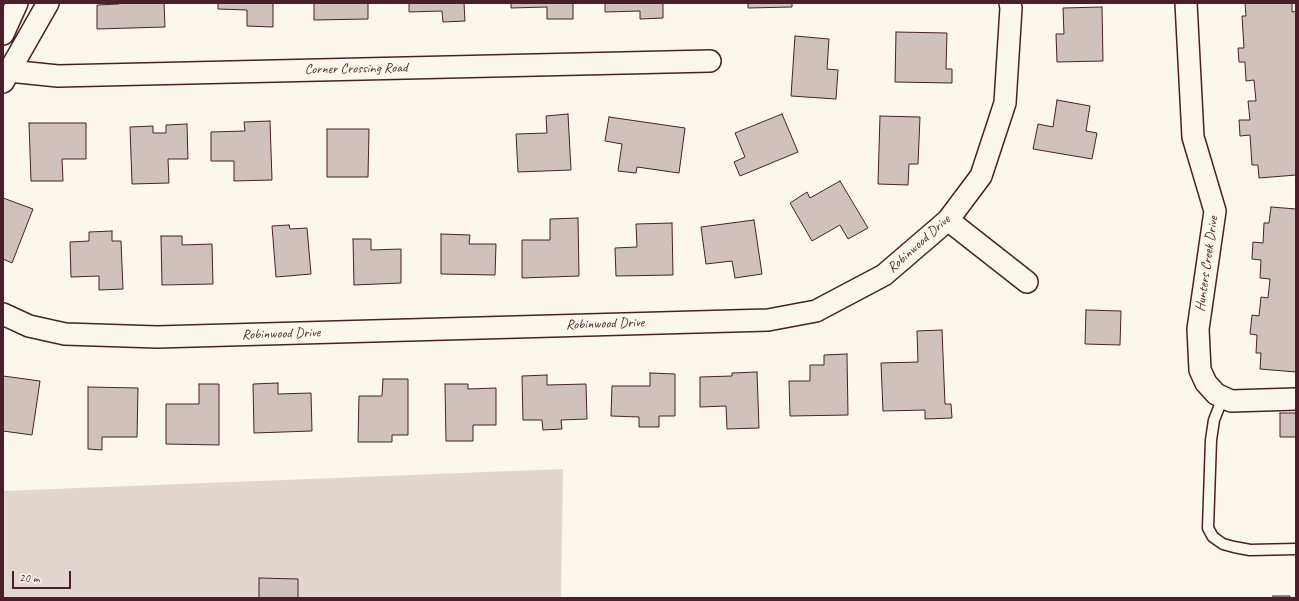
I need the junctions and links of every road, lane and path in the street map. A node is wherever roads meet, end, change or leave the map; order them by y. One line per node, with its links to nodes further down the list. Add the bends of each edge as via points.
1 (17, 3): 5 (street)
2 (48, 3): 7 (street)
3 (1010, 3): 8 (street, Robinwood Drive, via 1012,8 1005,104 981,176)
4 (1186, 3): 11 (street, Hunters Creek Drive, via 1193,138 1215,211 1198,329 1200,370 1206,383)
5 (3, 34)
6 (710, 61): 7 (street, Corner Crossing Road, via 58,76)
7 (5, 74)
8 (948, 220): 9 (street); 10 (street, Robinwood Drive, via 884,275 816,311 768,320 157,337 65,334 29,326)
9 (1027, 282)
10 (3, 314)
11 (1222, 397): 12 (street, Hunters Creek Drive, via 1231,401); 13 (lane, via 1214,420 1211,440 1208,528 1222,544 1234,547 1250,550)
12 (1296, 400)
13 (1296, 549)

